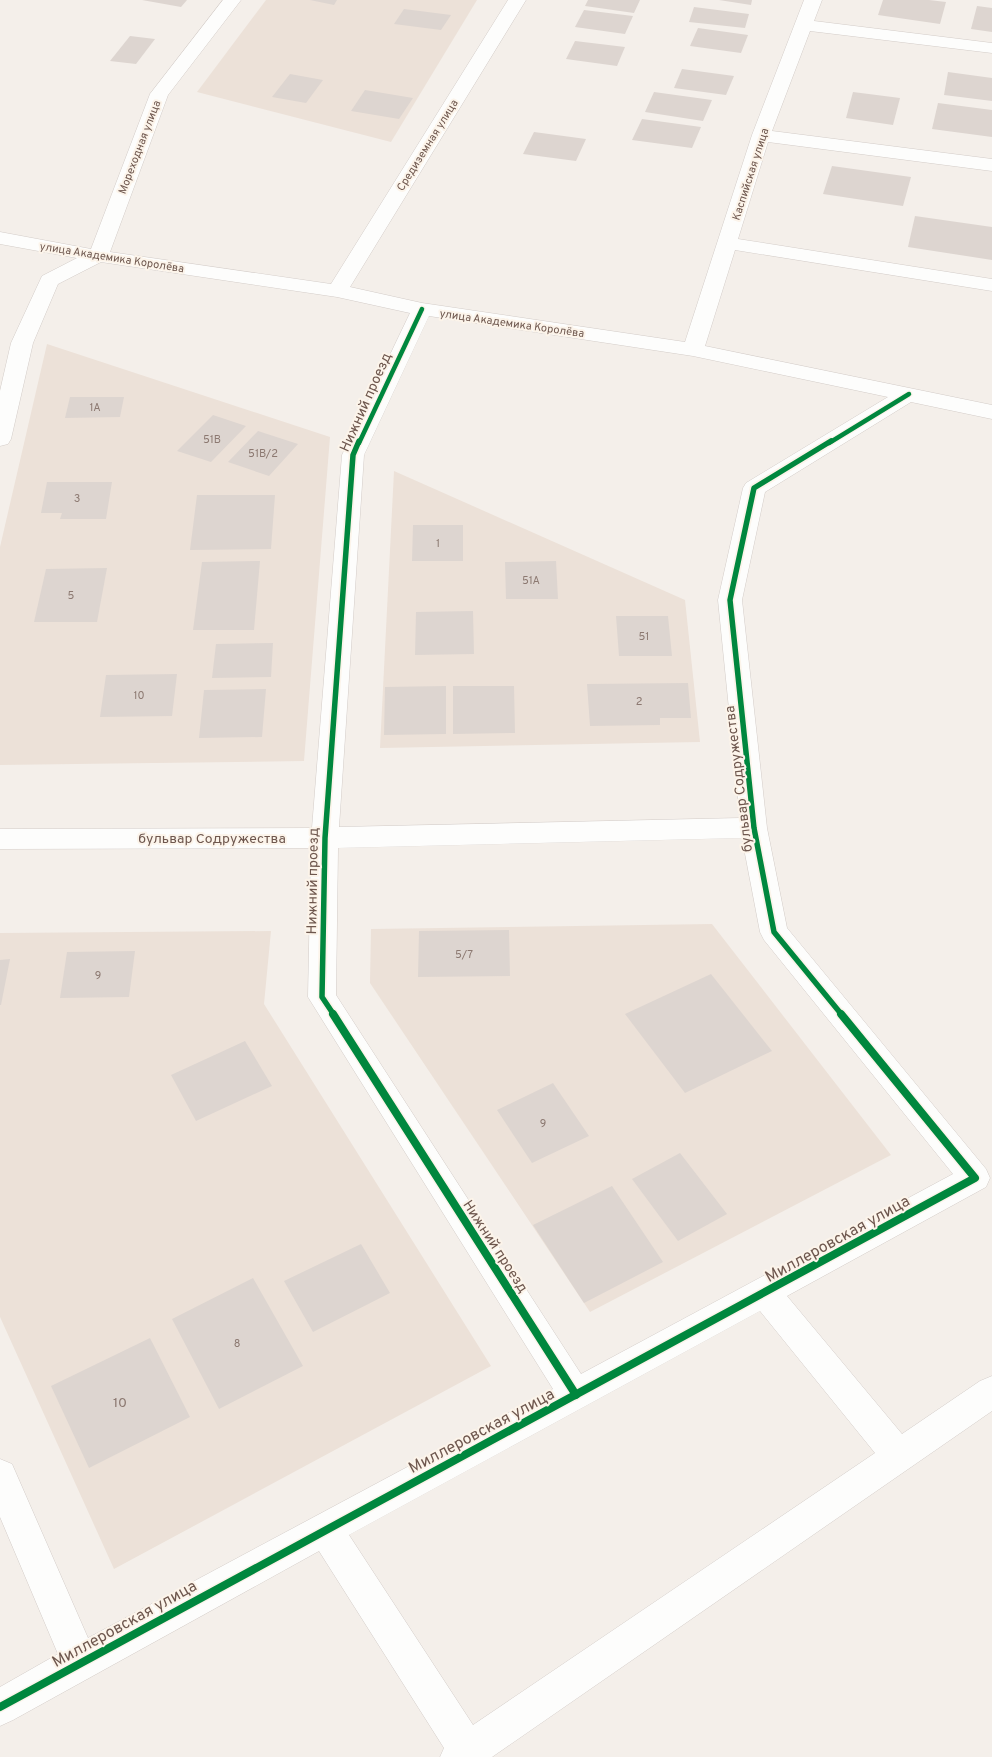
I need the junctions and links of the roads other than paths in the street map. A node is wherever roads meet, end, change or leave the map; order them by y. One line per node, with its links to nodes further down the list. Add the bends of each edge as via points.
1 (232, 0): 10 (street, Мореходная улица, via 158,94)
2 (517, 0): 12 (street, Средиземная улица)
3 (813, 0): 4 (street, Каспийская улица)
4 (804, 25): 5 (street); 6 (street, Каспийская улица)
5 (992, 48)
6 (761, 135): 7 (street); 9 (street, Каспийская улица)
7 (992, 165)
8 (0, 238): 10 (street, улица Академика Королёва)
9 (727, 243): 11 (street); 14 (street, Каспийская улица)
10 (98, 256): 12 (street, улица Академика Королёва); 17 (street, via 49,280 22,343)
11 (992, 285)
12 (337, 291): 13 (street, улица Академика Королёва)
13 (422, 310): 14 (street, улица Академика Королёва); 19 (street, Нижний проезд, via 353,455)
14 (693, 350): 15 (street, улица Академика Королёва)
15 (909, 394): 16 (street, улица Академика Королёва); 18 (street, бульвар Содружества, via 754,488 730,600)
16 (992, 412)
17 (0, 439)
18 (754, 828): 19 (street, бульвар Содружества); 21 (street, бульвар Содружества, via 774,932)
19 (324, 838): 20 (street, бульвар Содружества); 24 (street, Нижний проезд, via 322,997)
20 (0, 839)
21 (975, 1178): 22 (street, Миллеровская улица)
22 (765, 1293): 24 (street, Миллеровская улица); 25 (street)
23 (992, 1392): 25 (street)
24 (576, 1395): 27 (street, Миллеровская улица)
25 (899, 1456): 30 (street)
26 (0, 1476): 28 (street)
27 (326, 1529): 28 (street, Миллеровская улица); 30 (street)
28 (80, 1662): 29 (street, Миллеровская улица)
29 (0, 1707)
30 (463, 1754)

